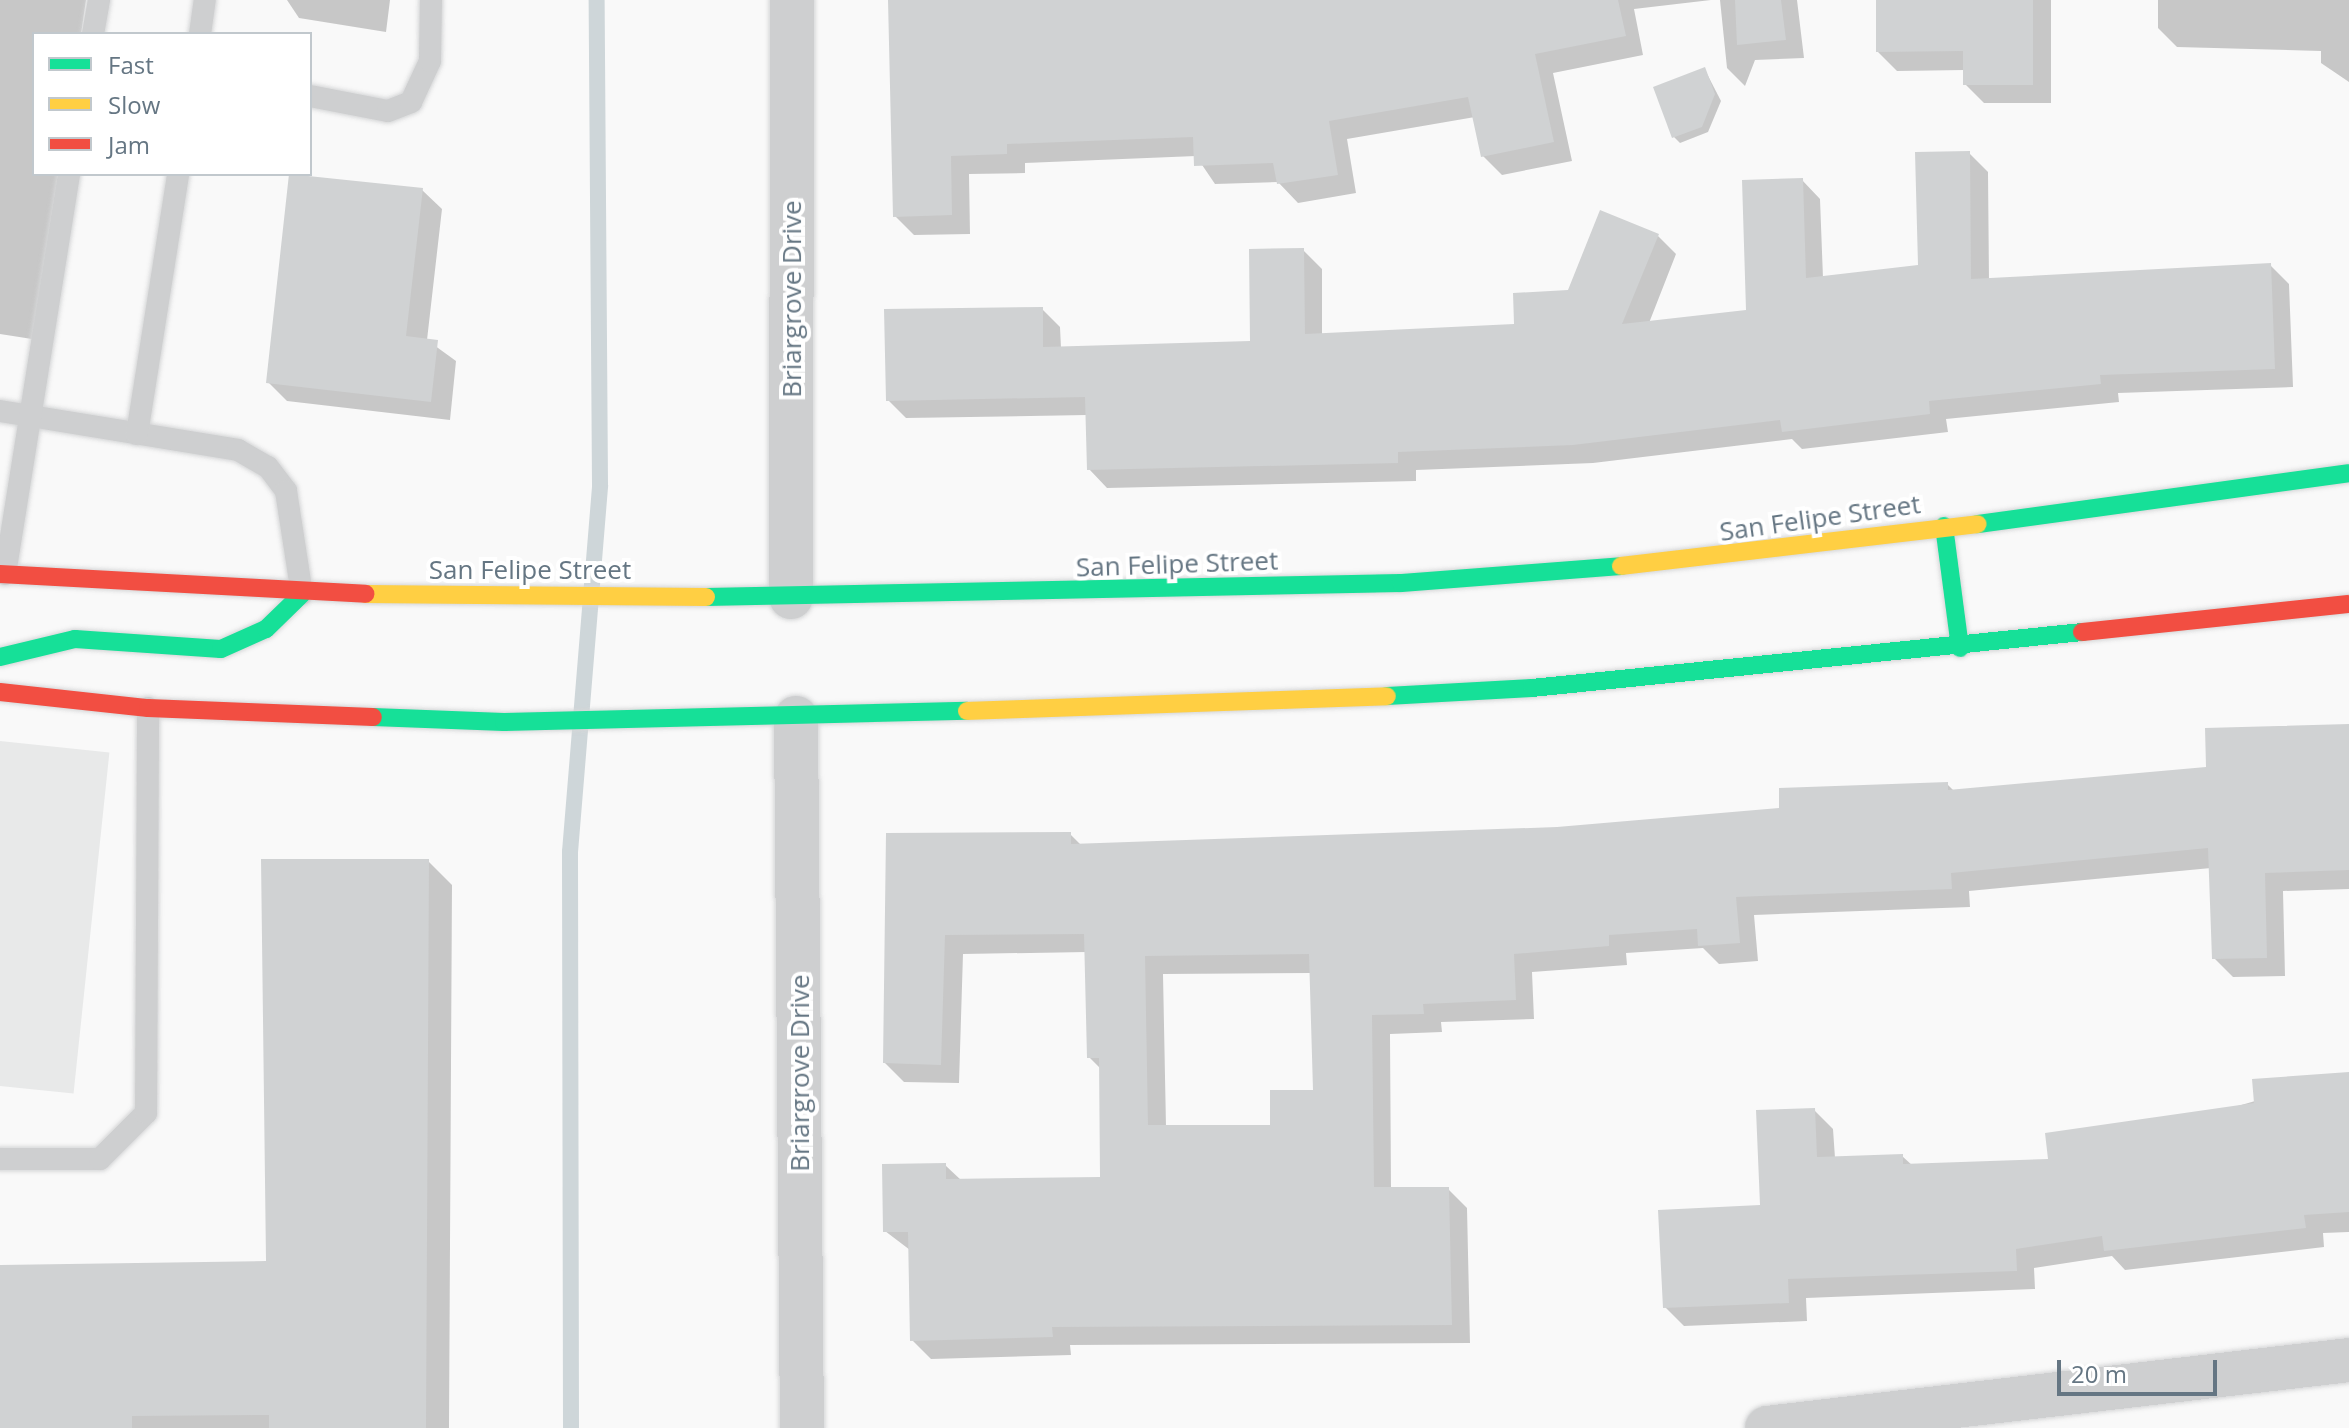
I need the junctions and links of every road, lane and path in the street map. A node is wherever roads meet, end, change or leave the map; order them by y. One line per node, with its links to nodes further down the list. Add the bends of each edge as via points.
1 (99, 0): 6 (lane)
2 (205, 0): 7 (lane)
3 (416, 0): 8 (lane)
4 (431, 0): 8 (lane)
5 (792, 0): 19 (street, Briargrove Drive)
6 (93, 32)
7 (200, 32)
8 (430, 35): 9 (lane, via 427,72 411,102 388,111)
9 (312, 96)
10 (69, 176): 13 (lane)
11 (178, 176): 14 (lane)
12 (0, 411): 13 (lane)
13 (27, 416): 14 (lane); 17 (lane)
14 (137, 434): 18 (lane, via 238,450 268,467 286,491)
15 (2349, 473): 16 (main road, San Felipe Street)
16 (1944, 526): 19 (main road, San Felipe Street, via 1725,558 1401,583); 21 (main road)
17 (2, 574): 18 (main road, San Felipe Street)
18 (302, 594): 19 (main road, San Felipe Street); 22 (main road, via 266,629 221,649 75,639)
19 (791, 597)
20 (2349, 604): 21 (main road)
21 (1960, 648): 25 (main road, via 1532,688)
22 (0, 657)
23 (0, 692): 24 (main road)
24 (148, 708): 25 (main road, via 504,722); 26 (lane, via 146,1113 100,1159)
25 (796, 718): 28 (street, Briargrove Drive)
26 (0, 1159)
27 (2349, 1360): 29 (street)
28 (802, 1428)
29 (1767, 1428)

